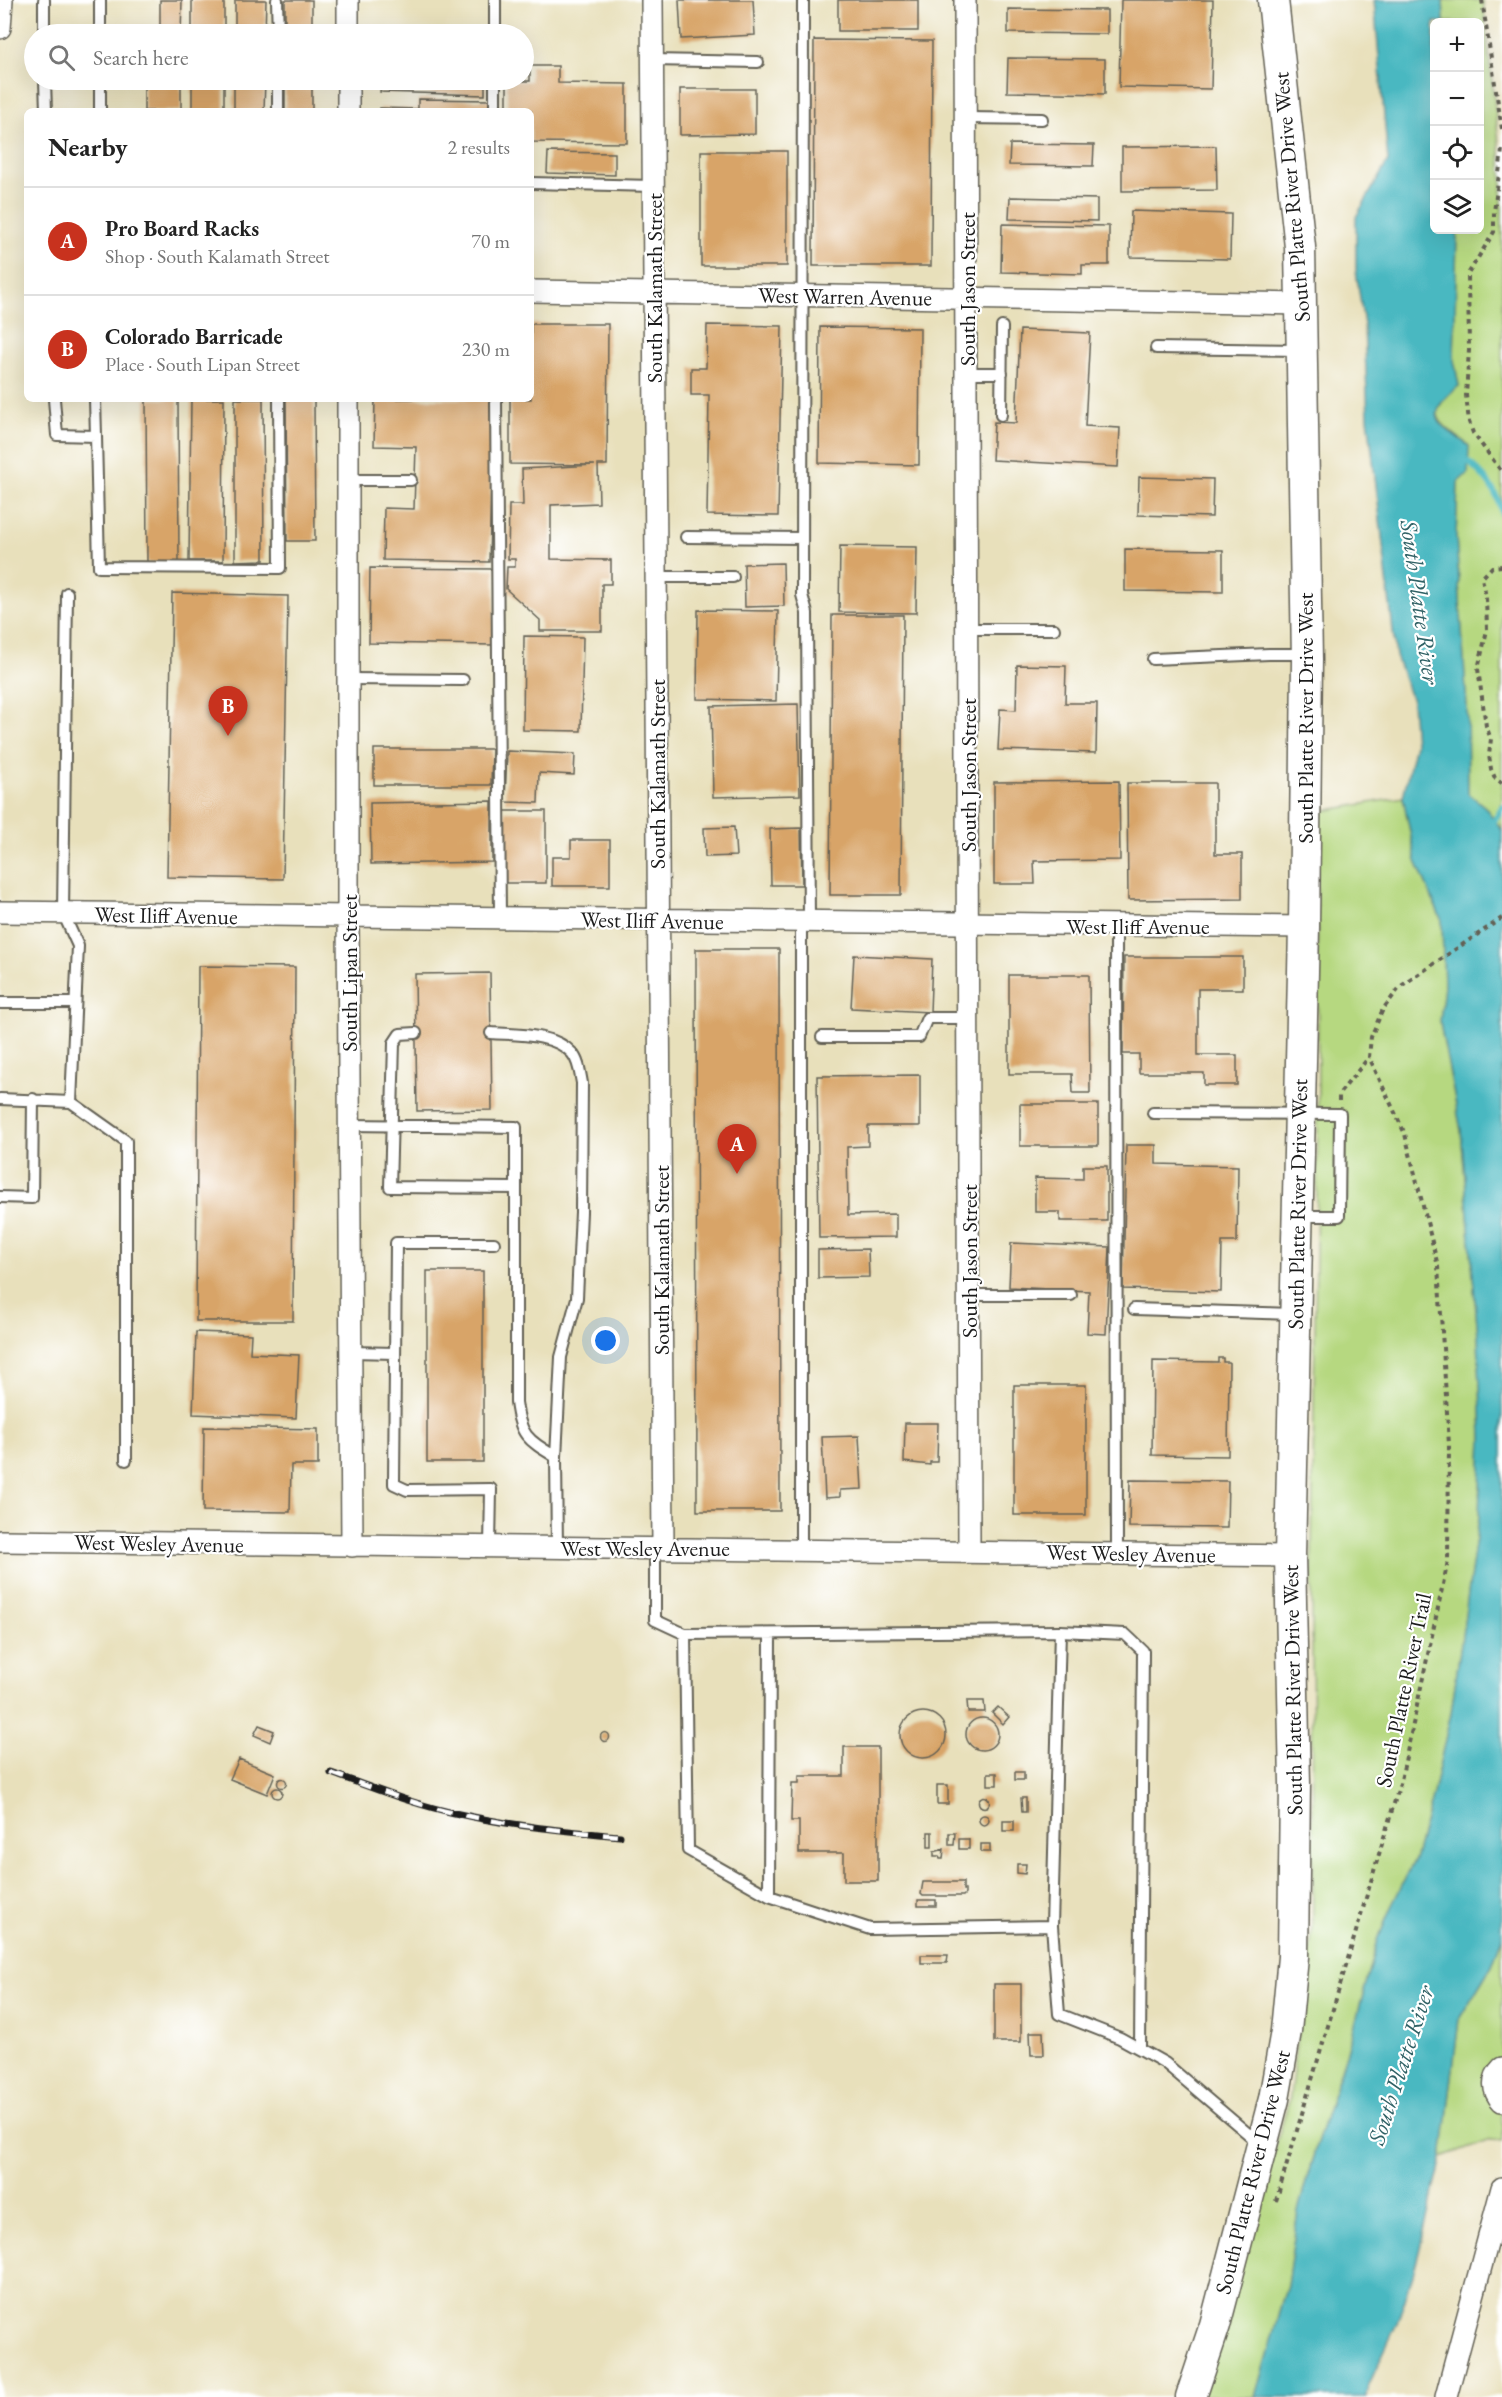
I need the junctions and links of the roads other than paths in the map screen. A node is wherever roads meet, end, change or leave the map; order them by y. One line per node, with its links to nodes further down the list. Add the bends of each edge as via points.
1 (2, 0): 16 (street)
2 (44, 0): 11 (lane)
3 (100, 0): 12 (lane)
4 (278, 0): 13 (lane)
5 (348, 0): 14 (street)
6 (495, 0): 15 (lane)
7 (652, 0): 17 (street, South Kalamath Street)
8 (803, 0): 35 (lane)
9 (965, 0): 29 (street, South Jason Street)
10 (1273, 0): 37 (street, South Platte River Drive West, via 1295,194)
11 (44, 24)
12 (100, 24)
13 (278, 24)
14 (348, 24)
15 (495, 24)
16 (0, 28)
17 (652, 60): 18 (lane); 32 (street, South Kalamath Street)
18 (758, 62)
19 (45, 90): 24 (lane)
20 (100, 90): 25 (lane)
21 (278, 90): 26 (lane)
22 (348, 90): 27 (street)
23 (495, 90): 28 (lane)
24 (46, 108)
25 (100, 108)
26 (278, 108)
27 (348, 108)
28 (495, 108)
29 (966, 118): 30 (lane); 36 (street, South Jason Street)
30 (1042, 119)
31 (534, 183): 32 (lane)
32 (653, 186): 34 (street, South Kalamath Street)
33 (534, 291): 34 (street, West Warren Avenue)
34 (653, 292): 35 (street, West Warren Avenue); 55 (street, South Kalamath Street)
35 (804, 295): 36 (street, West Warren Avenue); 53 (lane)
36 (967, 298): 37 (street, West Warren Avenue); 41 (street, South Jason Street)
37 (1302, 304): 40 (street, South Platte River Drive West)
38 (1002, 327): 42 (lane)
39 (1156, 348): 40 (lane)
40 (1302, 350): 59 (street, South Platte River Drive West)
41 (967, 373): 42 (lane); 57 (street, South Jason Street)
42 (1002, 373): 48 (lane)
43 (54, 402): 49 (lane, via 57,435)
44 (95, 402): 49 (lane)
45 (279, 402): 49 (lane, via 280,568 99,567)
46 (348, 402): 50 (street, South Lipan Street)
47 (496, 402): 66 (lane)
48 (1001, 415)
49 (96, 436)
50 (348, 480): 51 (lane); 61 (street, South Lipan Street)
51 (411, 480)
52 (686, 537): 53 (lane)
53 (802, 538): 68 (lane, via 802,594 807,613)
54 (733, 576): 55 (lane)
55 (656, 577): 67 (street, South Kalamath Street)
56 (67, 593): 64 (lane)
57 (968, 629): 58 (lane); 69 (street, South Jason Street)
58 (1053, 629)
59 (1306, 654): 60 (lane); 71 (street, South Platte River Drive West)
60 (1154, 659)
61 (348, 678): 62 (lane); 65 (street, South Lipan Street)
62 (463, 680)
63 (0, 912): 64 (street, West Iliff Avenue)
64 (63, 913): 65 (street, West Iliff Avenue); 73 (lane, via 78,946)
65 (348, 917): 66 (street, West Iliff Avenue); 83 (street, South Lipan Street)
66 (500, 918): 67 (street, West Iliff Avenue)
67 (659, 920): 68 (street, West Iliff Avenue); 101 (street, South Kalamath Street)
68 (805, 922): 69 (street, West Iliff Avenue); 102 (lane)
69 (968, 925): 70 (street, West Iliff Avenue); 74 (street, South Jason Street)
70 (1116, 926): 71 (street, West Iliff Avenue); 104 (lane)
71 (1304, 927): 82 (street, South Platte River Drive West)
72 (0, 1003): 73 (lane)
73 (74, 1003): 80 (lane)
74 (968, 1018): 77 (lane, via 927,1018 919,1037); 89 (street, South Jason Street)
75 (416, 1033): 84 (lane, via 400,1034 394,1043)
76 (491, 1033): 95 (lane, via 555,1042 571,1052 582,1083 577,1298 561,1357)
77 (822, 1037)
78 (0, 1099): 79 (lane)
79 (33, 1099): 80 (lane); 86 (lane, via 32,1198)
80 (70, 1102): 96 (lane, via 126,1142)
81 (1153, 1113): 82 (lane)
82 (1299, 1113): 87 (street, South Platte River Drive West); 87 (lane, via 1340,1114 1339,1216)
83 (350, 1125): 84 (lane); 93 (street, South Lipan Street)
84 (390, 1126): 85 (lane, via 390,1187); 85 (lane, via 516,1127)
85 (516, 1188): 95 (lane, via 519,1425 532,1443)
86 (0, 1197)
87 (1297, 1216): 92 (street, South Platte River Drive West)
88 (494, 1243): 94 (lane, via 396,1243)
89 (969, 1295): 90 (lane); 103 (street, South Jason Street)
90 (1071, 1295)
91 (1134, 1310): 92 (lane)
92 (1295, 1314): 105 (street, South Platte River Drive West)
93 (351, 1352): 94 (lane); 98 (street, South Lipan Street)
94 (395, 1353): 99 (lane, via 394,1484 407,1490 491,1489)
95 (556, 1457): 100 (lane)
96 (126, 1460)
97 (0, 1541): 98 (street, West Wesley Avenue)
98 (352, 1546): 99 (street, West Wesley Avenue)
99 (490, 1547): 100 (street, West Wesley Avenue)
100 (557, 1548): 101 (street, West Wesley Avenue)
101 (659, 1548): 102 (street, West Wesley Avenue); 108 (lane, via 655,1620)
102 (801, 1550): 103 (street, West Wesley Avenue)
103 (969, 1551): 104 (street, West Wesley Avenue)
104 (1117, 1553): 105 (street, West Wesley Avenue)
105 (1290, 1556): 114 (street, South Platte River Drive West, via 1295,1784 1293,1957 1286,2031)
106 (1060, 1631): 107 (lane); 110 (lane); 111 (lane, via 1125,1634 1143,1652)
107 (770, 1634): 108 (lane); 109 (lane)
108 (685, 1635): 109 (lane, via 688,1850)
109 (769, 1896): 110 (lane, via 870,1929)
110 (1052, 1926): 111 (lane, via 1059,2014)
111 (1140, 2049): 114 (lane, via 1165,2063)
112 (1502, 2068): 113 (street, via 1494,2084)
113 (1502, 2101)
114 (1263, 2147): 116 (street, South Platte River Drive West, via 1215,2325)
115 (1502, 2188): 117 (street)
116 (1191, 2397)
117 (1446, 2397)

